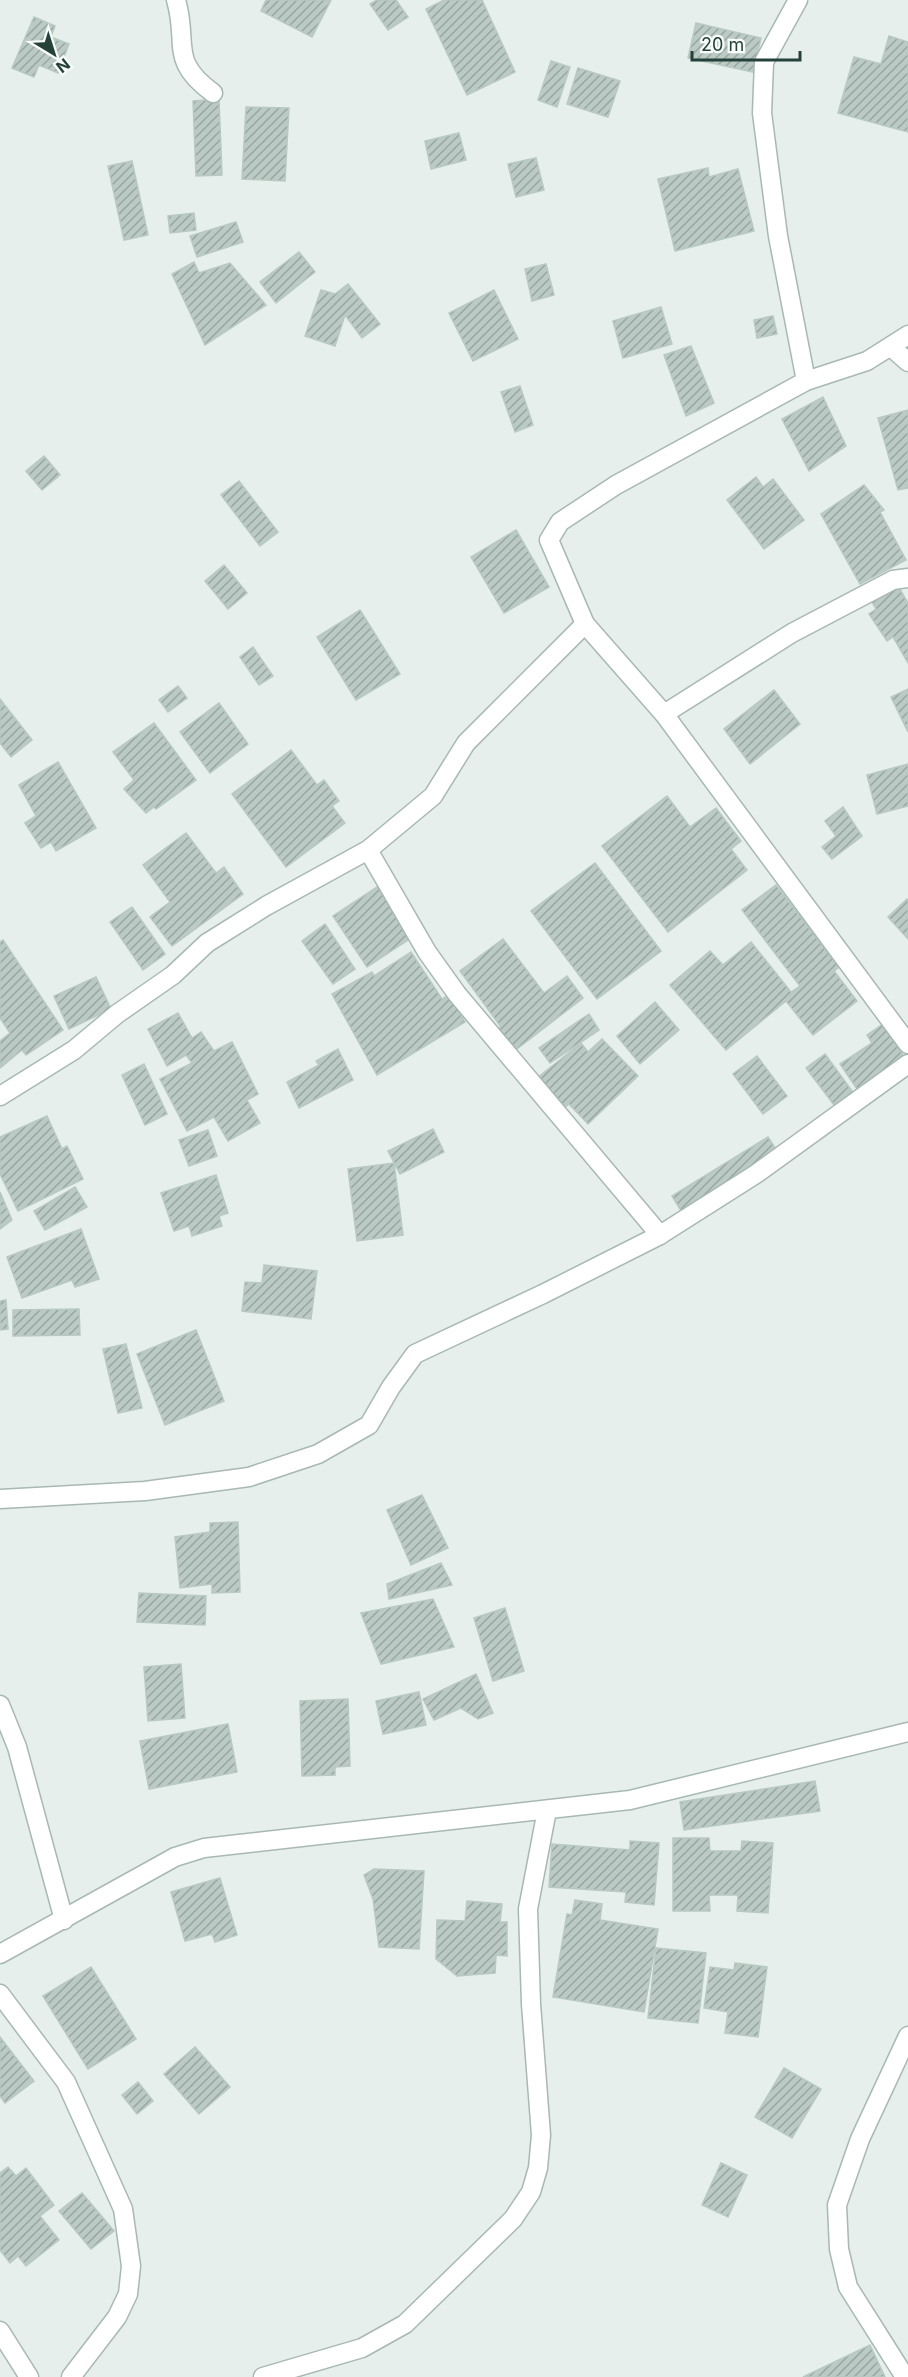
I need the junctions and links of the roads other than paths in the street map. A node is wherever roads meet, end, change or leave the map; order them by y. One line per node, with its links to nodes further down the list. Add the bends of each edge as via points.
1 (176, 0): 3 (street, via 185,65)
2 (798, 0): 7 (street, via 764,62 762,113 778,236)
3 (213, 93)
4 (908, 335): 5 (street)
5 (891, 347): 6 (street); 7 (street, via 867,361)
6 (908, 362)
7 (806, 381): 9 (street, via 591,500 555,528 549,540)
8 (908, 578): 10 (street, via 893,580 792,633)
9 (585, 624): 10 (street); 11 (street, via 466,743 433,796)
10 (664, 714): 12 (street)
11 (368, 850): 14 (street, via 207,943 173,975 74,1050); 15 (street, via 427,952 457,994)
12 (908, 1044)
13 (908, 1065): 15 (street, via 756,1173)
14 (0, 1096)
15 (660, 1234): 16 (street, via 415,1354 369,1425 318,1454 249,1477 145,1491)
16 (0, 1499)
17 (0, 1705): 20 (street, via 17,1747)
18 (908, 1732): 19 (street, via 630,1800)
19 (547, 1810): 20 (street, via 204,1848 175,1857); 27 (street, via 528,1909 541,2135 531,2192 513,2219 405,2324 362,2348)
20 (64, 1920): 21 (street)
21 (0, 1954)
22 (0, 1994): 26 (street, via 66,2082 123,2209 131,2266 128,2294 117,2317)
23 (908, 2036): 28 (street, via 860,2139 837,2205 839,2249 848,2287)
24 (0, 2331): 25 (street)
25 (29, 2377)
26 (71, 2377)
27 (263, 2377)
28 (905, 2377)

